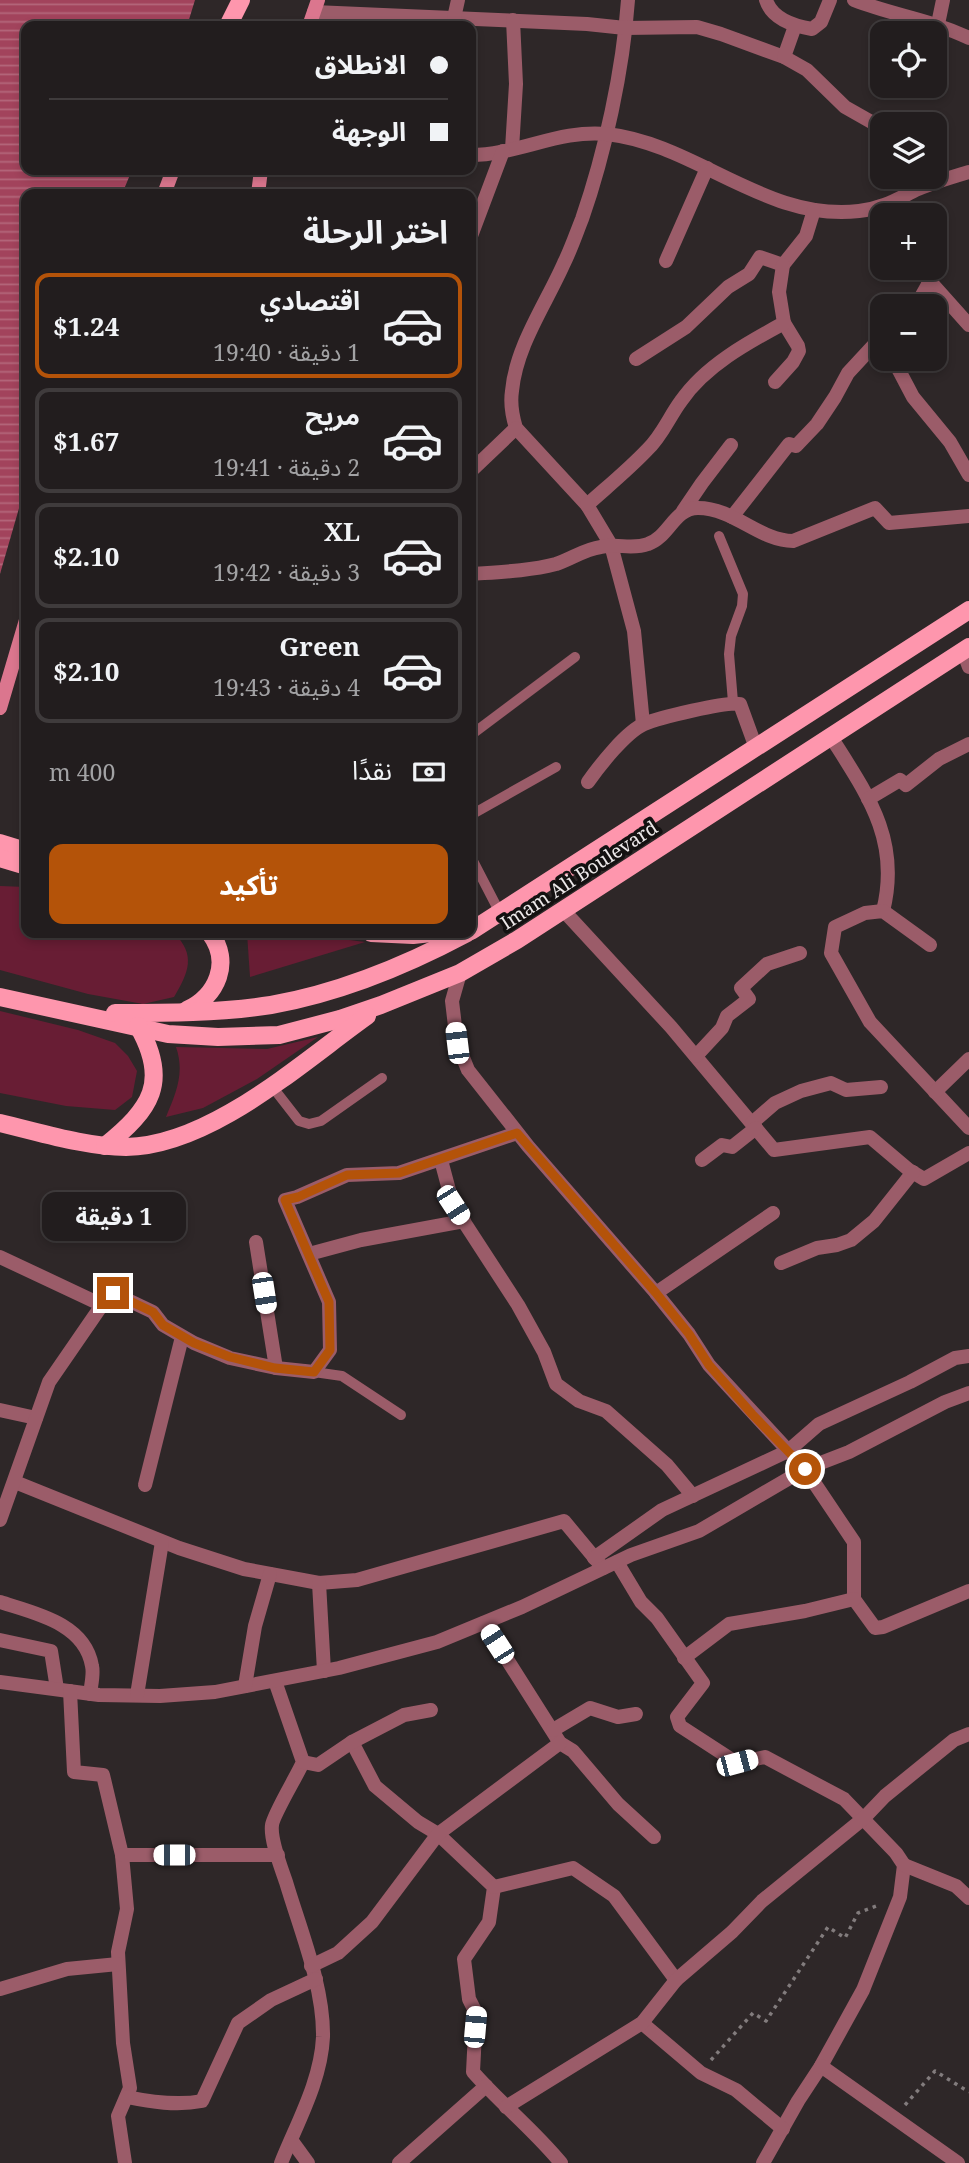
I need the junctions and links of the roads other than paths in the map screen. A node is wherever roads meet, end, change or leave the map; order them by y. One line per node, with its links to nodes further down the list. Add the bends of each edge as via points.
1 (241, 0): 11 (main road)
2 (458, 0): 9 (street)
3 (628, 0): 15 (street)
4 (766, 0): 14 (street, via 769,9)
5 (830, 0): 14 (street, via 817,26)
6 (854, 0): 12 (street)
7 (943, 0): 13 (street)
8 (316, 6): 9 (street)
9 (454, 18): 10 (street)
10 (513, 20): 15 (street); 21 (street, via 516,84)
11 (230, 21)
12 (925, 21)
13 (939, 21)
14 (795, 26): 18 (street)
15 (625, 28): 18 (street, via 697,27); 20 (street)
16 (947, 28): 17 (street)
17 (969, 38)
18 (784, 57): 19 (street, via 807,70 845,107)
19 (870, 121)
20 (606, 134): 21 (street, via 574,134); 23 (street); 41 (street, via 582,217 516,368 511,412)
21 (508, 150): 22 (street); 30 (street)
22 (476, 154)
23 (708, 168): 28 (street, via 770,199); 31 (street)
24 (969, 172): 25 (street)
25 (947, 174)
26 (919, 189): 27 (street)
27 (898, 203)
28 (814, 210): 29 (street); 32 (street, via 806,236)
29 (870, 212)
30 (476, 224)
31 (666, 261)
32 (783, 265): 35 (street, via 779,292); 38 (street, via 760,257 749,274 728,287 687,327)
33 (930, 281): 34 (street); 36 (street)
34 (923, 294)
35 (784, 323): 40 (street, via 799,351); 45 (street, via 709,371 681,401 649,449)
36 (969, 325)
37 (870, 349): 48 (street, via 848,373 817,424 796,446 789,444)
38 (636, 359)
39 (899, 371): 44 (street)
40 (775, 382)
41 (516, 428): 43 (street); 45 (street)
42 (731, 446): 46 (street)
43 (476, 466)
44 (969, 475)
45 (587, 505): 50 (street)
46 (684, 510): 48 (street, via 699,508); 50 (street, via 652,543 635,548)
47 (969, 516): 48 (street, via 889,523 875,508 793,541 779,541)
48 (732, 517)
49 (719, 536): 56 (lane, via 743,594 729,654)
50 (611, 545): 51 (street, via 535,568); 58 (street, via 634,631)
51 (476, 574)
52 (969, 610): 62 (main road, Imam Ali Boulevard)
53 (21, 637): 57 (street)
54 (967, 655): 60 (main road, Imam Ali Boulevard)
55 (575, 657): 59 (lane)
56 (733, 702): 58 (street); 62 (street, via 740,704)
57 (0, 708)
58 (643, 724): 64 (street, via 608,755)
59 (476, 731)
60 (831, 737): 65 (street); 74 (main road, Imam Ali Boulevard)
61 (969, 744): 65 (street, via 939,759 906,785 900,780)
62 (756, 748): 76 (main road, Imam Ali Boulevard)
63 (556, 767): 66 (lane)
64 (588, 782)
65 (868, 799): 75 (street, via 884,834 889,887)
66 (476, 812)
67 (0, 844): 68 (main road)
68 (21, 850)
69 (0, 858): 70 (main road)
70 (21, 864)
71 (476, 867): 73 (lane)
72 (476, 882): 73 (lane)
73 (484, 883): 76 (lane)
74 (563, 910): 81 (main road, Imam Ali Boulevard); 90 (street)
75 (883, 911): 82 (street); 95 (street, via 865,913 835,927 831,953 870,1022)
76 (495, 917): 77 (main road); 78 (main road, Imam Ali Boulevard); 81 (main road)
77 (476, 923)
78 (476, 928)
79 (212, 938): 87 (main road, via 220,954 217,983 205,999)
80 (458, 938): 87 (main road, Imam Ali Boulevard, via 383,972 331,989 271,1004)
81 (517, 940): 84 (main road, Imam Ali Boulevard)
82 (930, 945)
83 (800, 953): 90 (street, via 767,964 741,988 749,999 727,1016)
84 (460, 973): 86 (main road, Imam Ali Boulevard); 99 (street, via 452,1001 457,1043 468,1070)
85 (0, 997): 88 (main road)
86 (381, 1005): 89 (main road, Imam Ali Boulevard, via 279,1035 167,1034); 93 (main road)
87 (179, 1013): 88 (main road, Imam Ali Boulevard)
88 (76, 1014): 89 (main road, Imam Ali Boulevard)
89 (138, 1026): 100 (main road, via 154,1068 152,1090 144,1111)
90 (696, 1056): 97 (street)
91 (969, 1059): 95 (street)
92 (382, 1078): 93 (lane, via 321,1121 309,1124 299,1121)
93 (271, 1085): 100 (main road, via 211,1125 161,1142)
94 (881, 1087): 97 (street, via 846,1090 831,1083 801,1091 775,1103)
95 (935, 1092): 98 (street)
96 (0, 1123): 100 (main road)
97 (754, 1126): 103 (street, via 732,1147 722,1145); 104 (street, via 774,1150 870,1137)
98 (969, 1128)
99 (517, 1133): 102 (street); 111 (street)
100 (105, 1146)
101 (969, 1153): 104 (street, via 924,1179)
102 (441, 1160): 106 (street, via 453,1205); 108 (street, via 399,1173 347,1175 285,1200)
103 (702, 1160)
104 (913, 1172): 110 (street, via 874,1222 851,1240)
105 (773, 1213): 111 (street)
106 (464, 1222): 108 (street); 125 (street, via 518,1305 556,1384 579,1401 606,1411 667,1465)
107 (256, 1242): 115 (street)
108 (309, 1254): 116 (street, via 329,1302 330,1350)
109 (0, 1256): 112 (street)
110 (781, 1263)
111 (656, 1293): 121 (street, via 709,1365)
112 (102, 1305): 113 (street, via 113,1293 153,1312 163,1325); 120 (street, via 49,1382)
113 (182, 1336): 115 (street, via 230,1357); 124 (street)
114 (969, 1356): 121 (street, via 819,1424)
115 (275, 1368): 116 (street)
116 (314, 1372): 119 (lane, via 342,1376)
117 (969, 1393): 122 (street)
118 (0, 1410): 120 (street)
119 (401, 1415)
120 (36, 1418): 123 (street)
121 (788, 1451): 122 (street); 125 (street)
122 (805, 1469): 128 (street, via 699,1531); 132 (street, via 854,1542)
123 (15, 1482): 126 (street); 127 (street)
124 (145, 1485)
125 (693, 1496): 128 (street, via 662,1510)
126 (0, 1520)
127 (162, 1542): 129 (street); 143 (street)
128 (605, 1563): 130 (street, via 564,1521 357,1580); 134 (street); 136 (street, via 657,1618)
129 (270, 1574): 130 (street); 140 (street)
130 (319, 1583): 137 (street)
131 (969, 1591): 132 (street, via 875,1628)
132 (854, 1599): 136 (street, via 729,1624)
133 (0, 1602): 142 (street, via 56,1621 72,1632 92,1666)
134 (484, 1623): 137 (street, via 437,1642); 147 (street)
135 (0, 1640): 141 (street, via 51,1651)
136 (684, 1658): 150 (street, via 703,1683 677,1717 680,1726 737,1763 765,1757 844,1799)
137 (324, 1671): 138 (street)
138 (275, 1681): 140 (street); 149 (street)
139 (0, 1682): 141 (street)
140 (245, 1686): 143 (street)
141 (63, 1690): 142 (street); 153 (street, via 74,1772 103,1775)
142 (90, 1694): 143 (street)
143 (137, 1695)
144 (431, 1710): 148 (street, via 404,1715)
145 (636, 1714): 147 (street, via 618,1717 590,1707)
146 (969, 1734): 150 (street, via 954,1740)
147 (556, 1736): 151 (street); 152 (street)
148 (352, 1742): 149 (street, via 318,1765); 151 (street, via 375,1786)
149 (303, 1762): 154 (street, via 272,1824)
150 (864, 1818): 155 (street); 160 (street, via 762,1901)
151 (438, 1834): 156 (street); 159 (street, via 372,1922)
152 (654, 1837)
153 (122, 1855): 154 (street); 158 (street, via 127,1909)
154 (278, 1855): 159 (street)
155 (904, 1865): 157 (street, via 956,1886); 163 (street, via 900,1897 863,1990)
156 (494, 1887): 160 (street, via 573,1868 614,1896); 164 (street, via 489,1922 464,1959 469,1999 476,2013 473,2072)
157 (969, 1898)
158 (118, 1964): 161 (street, via 67,1969); 165 (street, via 130,2088)
159 (313, 1973): 165 (street, via 238,2024 202,2101 150,2102); 168 (street, via 323,2038 317,2071)
160 (676, 1980): 162 (street)
161 (0, 1989)
162 (642, 2023): 166 (street); 167 (street, via 701,2073 736,2090)
163 (821, 2066): 167 (street); 175 (street)
164 (486, 2087): 166 (street); 172 (street)
165 (127, 2096): 169 (street, via 118,2116)
166 (506, 2107): 173 (street)
167 (783, 2129): 174 (street)
168 (292, 2141): 170 (street); 171 (street)
169 (125, 2163)
170 (281, 2163)
171 (308, 2163)
172 (399, 2163)
173 (561, 2163)
174 (763, 2163)
175 (958, 2163)

